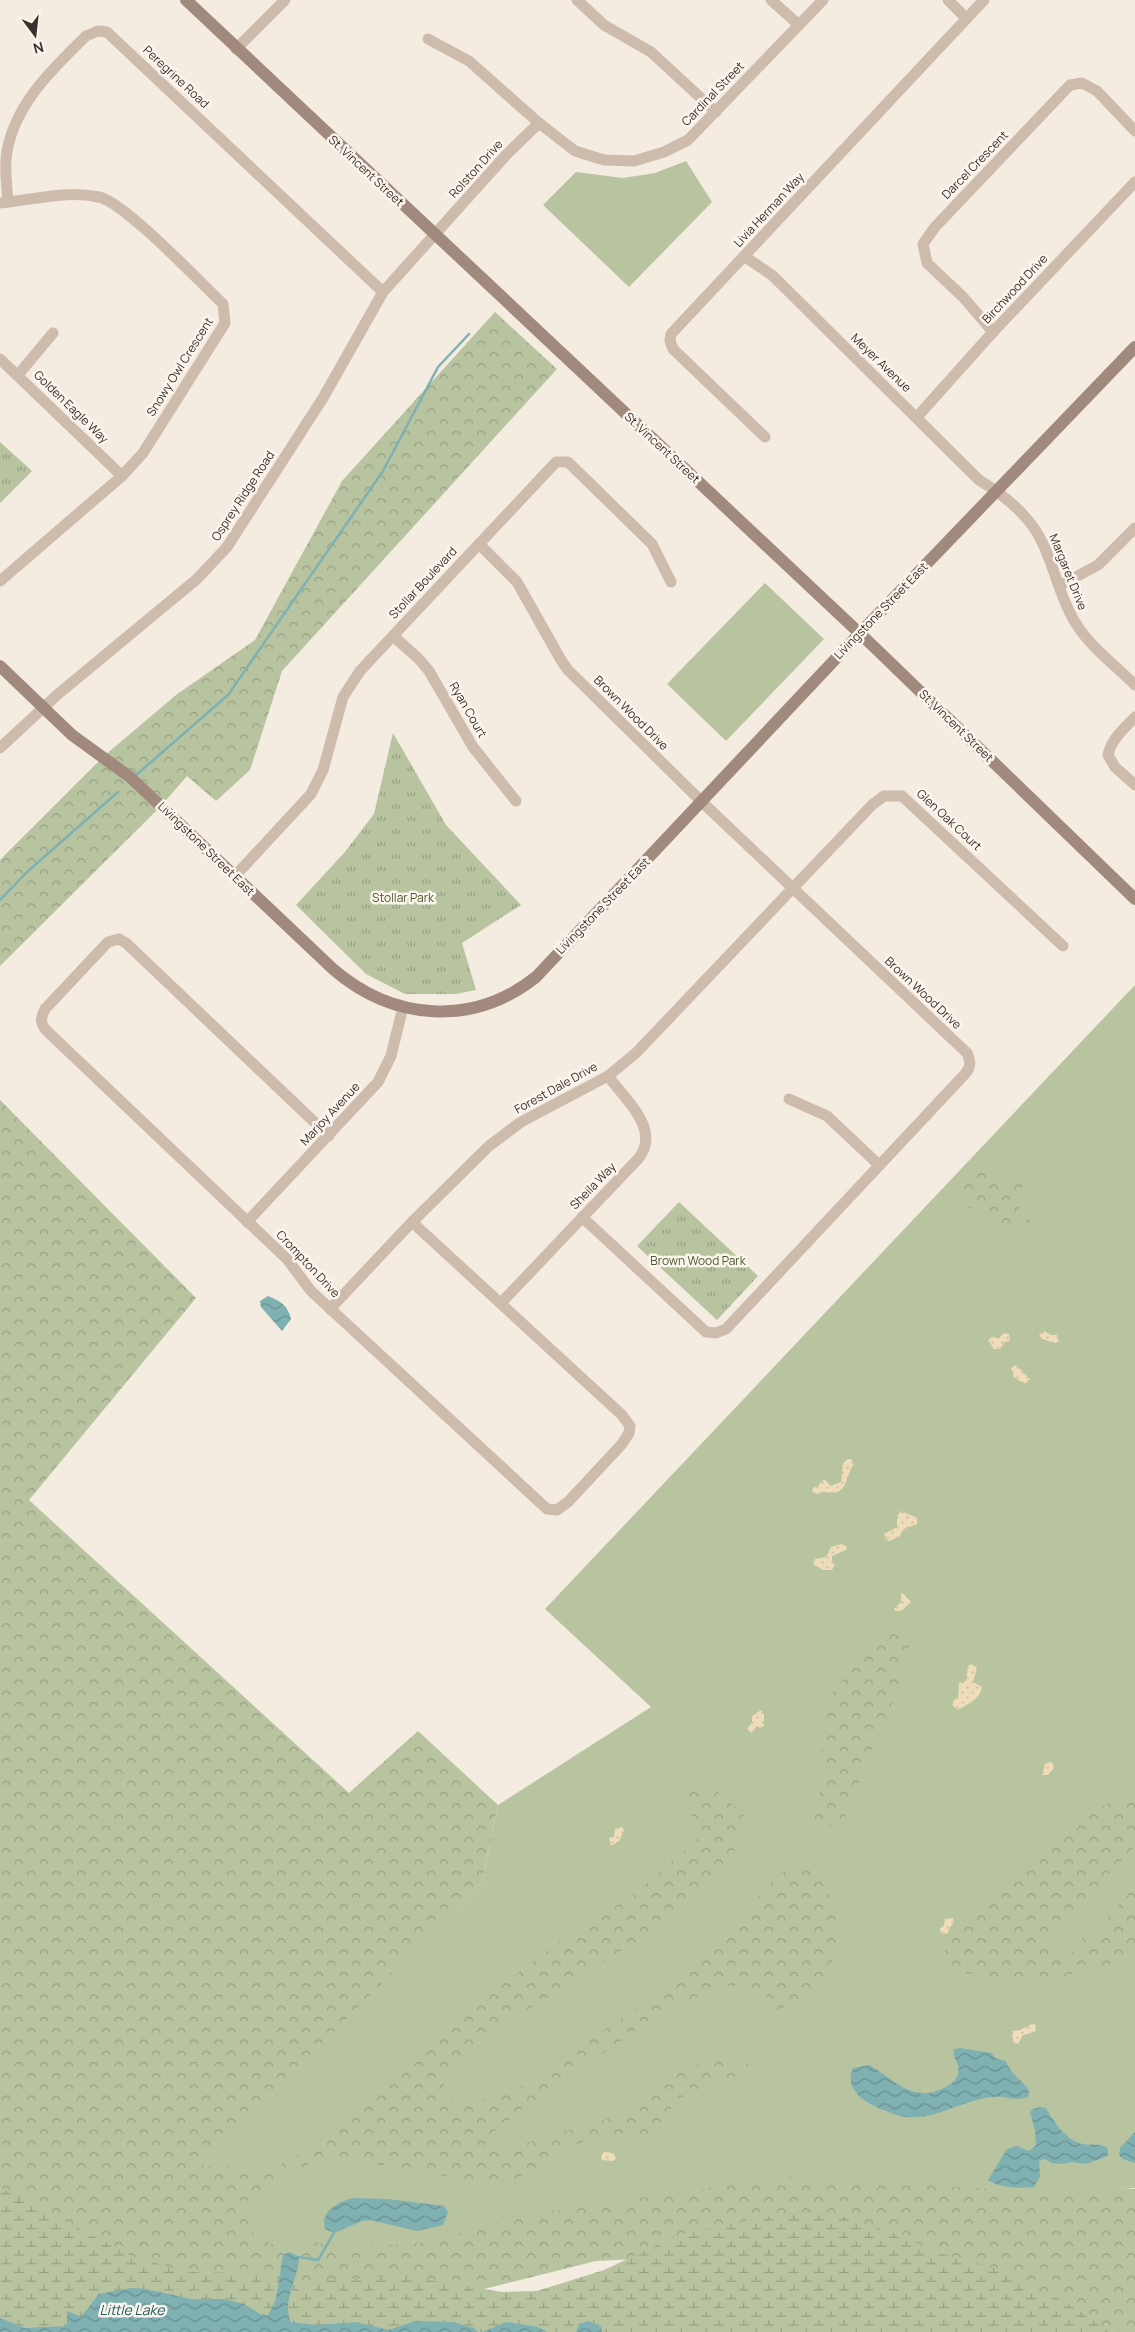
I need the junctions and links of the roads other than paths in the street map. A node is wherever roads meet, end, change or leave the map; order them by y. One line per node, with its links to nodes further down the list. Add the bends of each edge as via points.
1 (186, 0): 11 (street, St. Vincent Street)
2 (285, 0): 11 (street)
3 (577, 0): 12 (street, via 604,25 664,62)
4 (771, 0): 9 (street)
5 (823, 0): 9 (street, Cardinal Street)
6 (948, 0): 8 (street)
7 (984, 0): 8 (street, Livia Herman Way)
8 (966, 18): 18 (street, Livia Herman Way)
9 (799, 25): 12 (street, Cardinal Street)
10 (428, 39): 13 (street, Cardinal Street, via 469,61)
11 (236, 49): 17 (street, St. Vincent Street)
12 (716, 112): 13 (street, Cardinal Street, via 688,140 634,161 604,160 575,151)
13 (539, 124): 17 (street, Rolston Drive, via 507,154)
14 (1135, 132): 20 (street, Darcel Crescent, via 1097,92 1082,83 1070,86 935,227 924,244 927,263 964,297)
15 (1135, 182): 20 (street, Birchwood Drive)
16 (4, 202): 19 (street, Peregrine Road, via 6,160 12,132 22,109 86,36 98,31 107,32); 27 (street, Snowy Owl Crescent, via 66,193 101,197 129,215 223,304 225,323 143,453)
17 (435, 235): 19 (street, Osprey Ridge Road); 34 (street, St. Vincent Street)
18 (745, 257): 25 (street, Meyer Avenue, via 772,275); 26 (street, Livia Herman Way, via 673,331 670,342 673,349)
19 (382, 292): 38 (street, Osprey Ridge Road, via 323,398 227,547 192,583)
20 (993, 332): 25 (street, Birchwood Drive)
21 (53, 333): 24 (street)
22 (1135, 347): 28 (street, Livingstone Street East)
23 (0, 358): 24 (street, Golden Eagle Way)
24 (18, 375): 27 (street, Golden Eagle Way)
25 (917, 417): 28 (street, Meyer Avenue, via 979,480)
26 (765, 437)
27 (122, 476): 31 (street, Snowy Owl Crescent)
28 (996, 491): 33 (street, Margaret Drive, via 1036,531); 34 (street, Livingstone Street East)
29 (1135, 528): 33 (street, via 1098,565)
30 (479, 544): 32 (street, Stollar Boulevard, via 551,466 556,462 568,462 652,544); 35 (street, Stollar Boulevard); 43 (street, Brown Wood Drive, via 516,582 568,670)
31 (0, 581)
32 (671, 582)
33 (1059, 586): 37 (street, Margaret Drive, via 1081,632)
34 (859, 634): 43 (street, Livingstone Street East); 46 (street, St. Vincent Street)
35 (393, 636): 42 (street, Ryan Court, via 429,670 473,747); 44 (street, Stollar Boulevard, via 360,671 343,697 323,770 311,794)
36 (0, 666): 38 (street, Livingstone Street East)
37 (1135, 685)
38 (43, 708): 40 (street, Osprey Ridge Road); 44 (street, Livingstone Street East, via 72,735 130,777)
39 (1135, 717): 41 (street, via 1109,746 1108,755 1115,767)
40 (0, 748)
41 (1135, 786)
42 (516, 800)
43 (702, 802): 45 (street, Brown Wood Drive); 48 (street, Livingstone Street East, via 523,987 499,1000 470,1008 442,1012)
44 (235, 876): 48 (street, Livingstone Street East, via 343,978 378,999)
45 (793, 889): 47 (street, Glen Oak Court, via 872,804 884,796 902,796); 49 (street, Forest Dale Drive, via 651,1039); 52 (street, Brown Wood Drive, via 970,1060 970,1068 965,1074)
46 (1135, 899)
47 (1062, 946)
48 (403, 1007): 51 (street, Marjoy Avenue, via 386,1068 371,1090)
49 (608, 1076): 53 (street, Sheila Way, via 646,1128 646,1147); 55 (street, Forest Dale Drive, via 521,1122 502,1136)
50 (789, 1099): 52 (street, via 827,1116)
51 (329, 1136): 54 (street, Marjoy Avenue); 54 (street, Crompton Drive, via 120,939 113,939 45,1009 40,1018 42,1026)
52 (878, 1165): 53 (street, Brown Wood Drive, via 726,1330 716,1333 706,1332)
53 (582, 1217): 56 (street, Sheila Way)
54 (248, 1222): 57 (street, Crompton Drive, via 287,1259 311,1292)
55 (412, 1222): 56 (street, Crompton Drive); 57 (street, Forest Dale Drive)
56 (501, 1303): 57 (street, Crompton Drive, via 622,1414 630,1426 622,1444 557,1510 547,1509)
57 (330, 1309)

